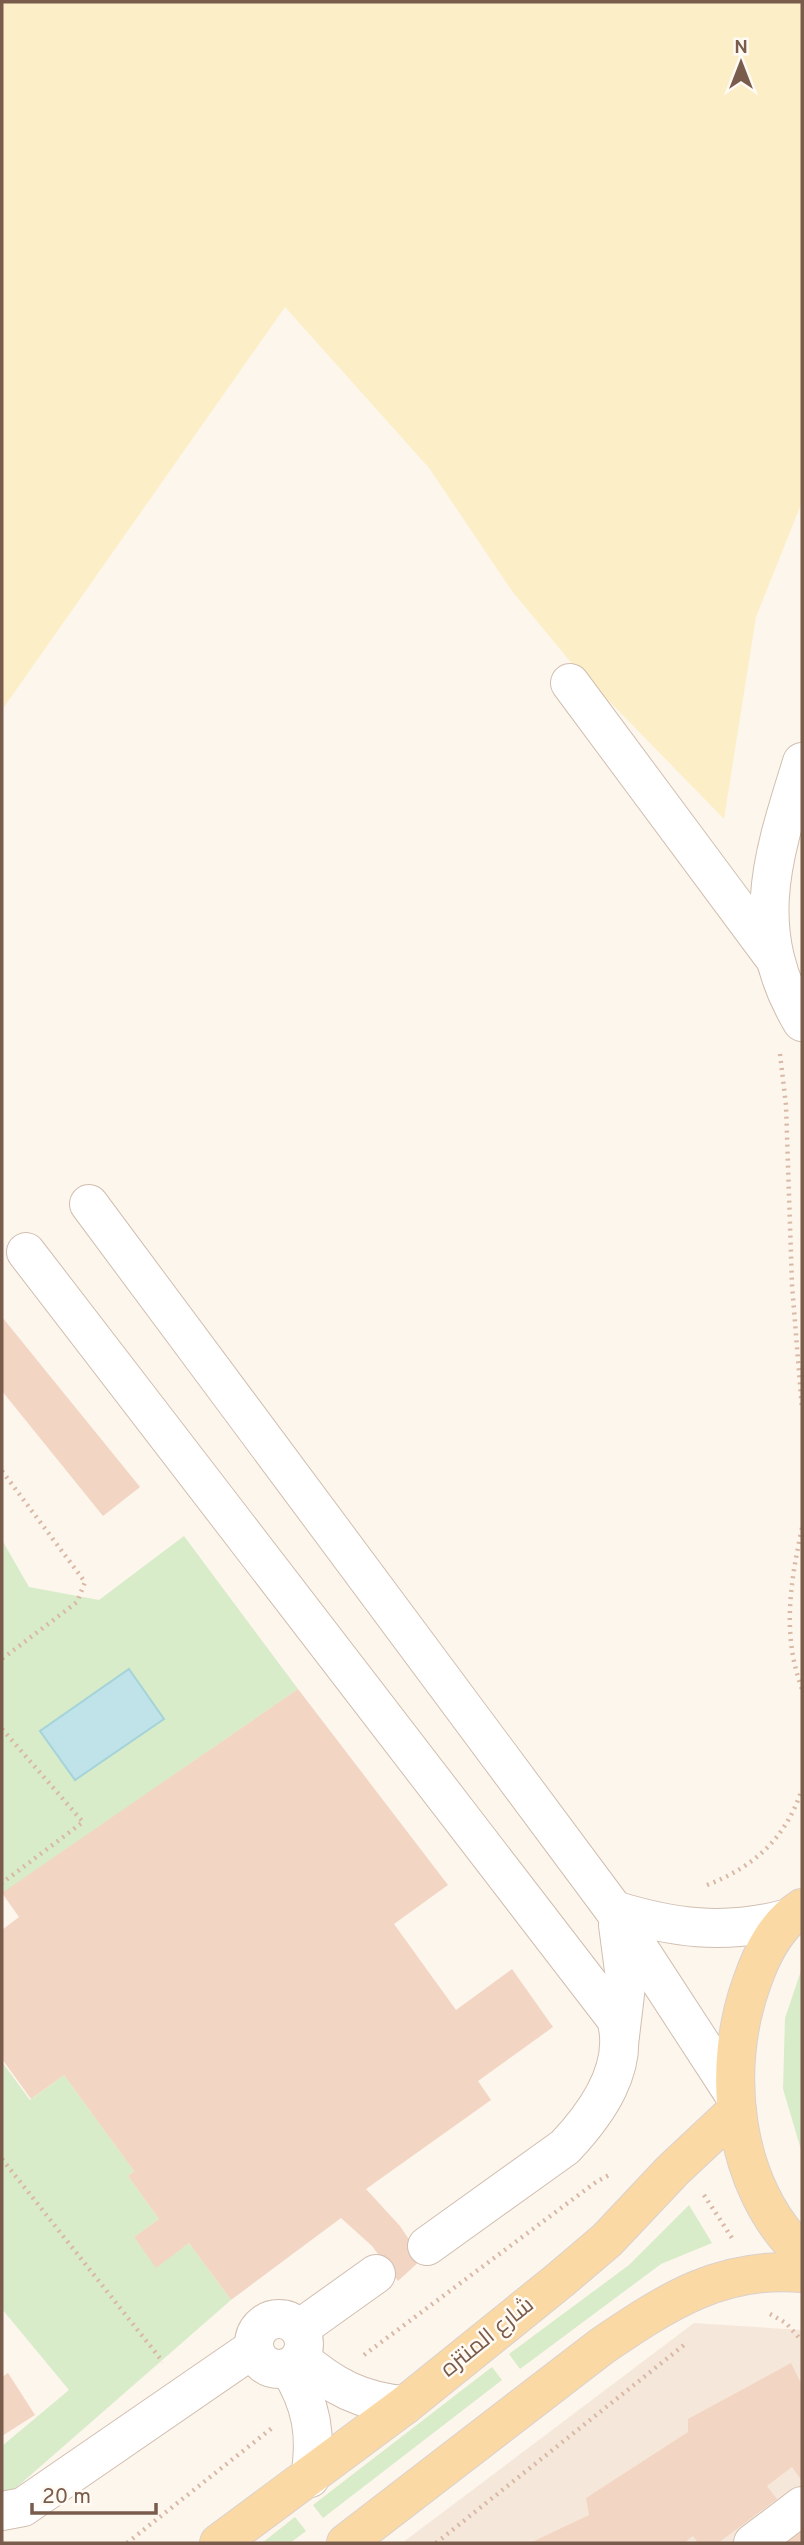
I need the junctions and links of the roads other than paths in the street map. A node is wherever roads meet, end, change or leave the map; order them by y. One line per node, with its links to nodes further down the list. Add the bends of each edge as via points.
1 (569, 683): 3 (street)
2 (802, 762): 3 (street, via 772,876 768,915)
3 (772, 955): 4 (street, via 785,993)
4 (790, 1032)
5 (89, 1204): 7 (street)
6 (26, 1252): 9 (street, via 606,2004)
7 (614, 1910): 8 (street, via 699,1929 757,1927); 9 (street, via 625,1960); 10 (street)
8 (793, 1913): 10 (main road, via 759,1962 742,2008 735,2057)
9 (621, 2036): 11 (street, via 611,2080 584,2127 565,2147)
10 (736, 2103): 12 (main road, via 748,2162 765,2204); 16 (main road, شارع المنتزه, via 607,2240)
11 (427, 2246)
12 (802, 2253)
13 (802, 2273): 21 (main road, via 767,2270 725,2279 646,2316)
14 (376, 2274): 15 (street)
15 (296, 2352): 16 (street, via 344,2391 384,2404); 17 (street, via 313,2420); 19 (street, via 267,2367 254,2348 23,2507)
16 (405, 2405): 17 (main road, شارع المنتزه)
17 (310, 2478): 20 (main road, شارع المنتزه)
18 (802, 2506): 22 (street)
19 (2, 2511)
20 (219, 2543)
21 (346, 2543)
22 (753, 2543)

